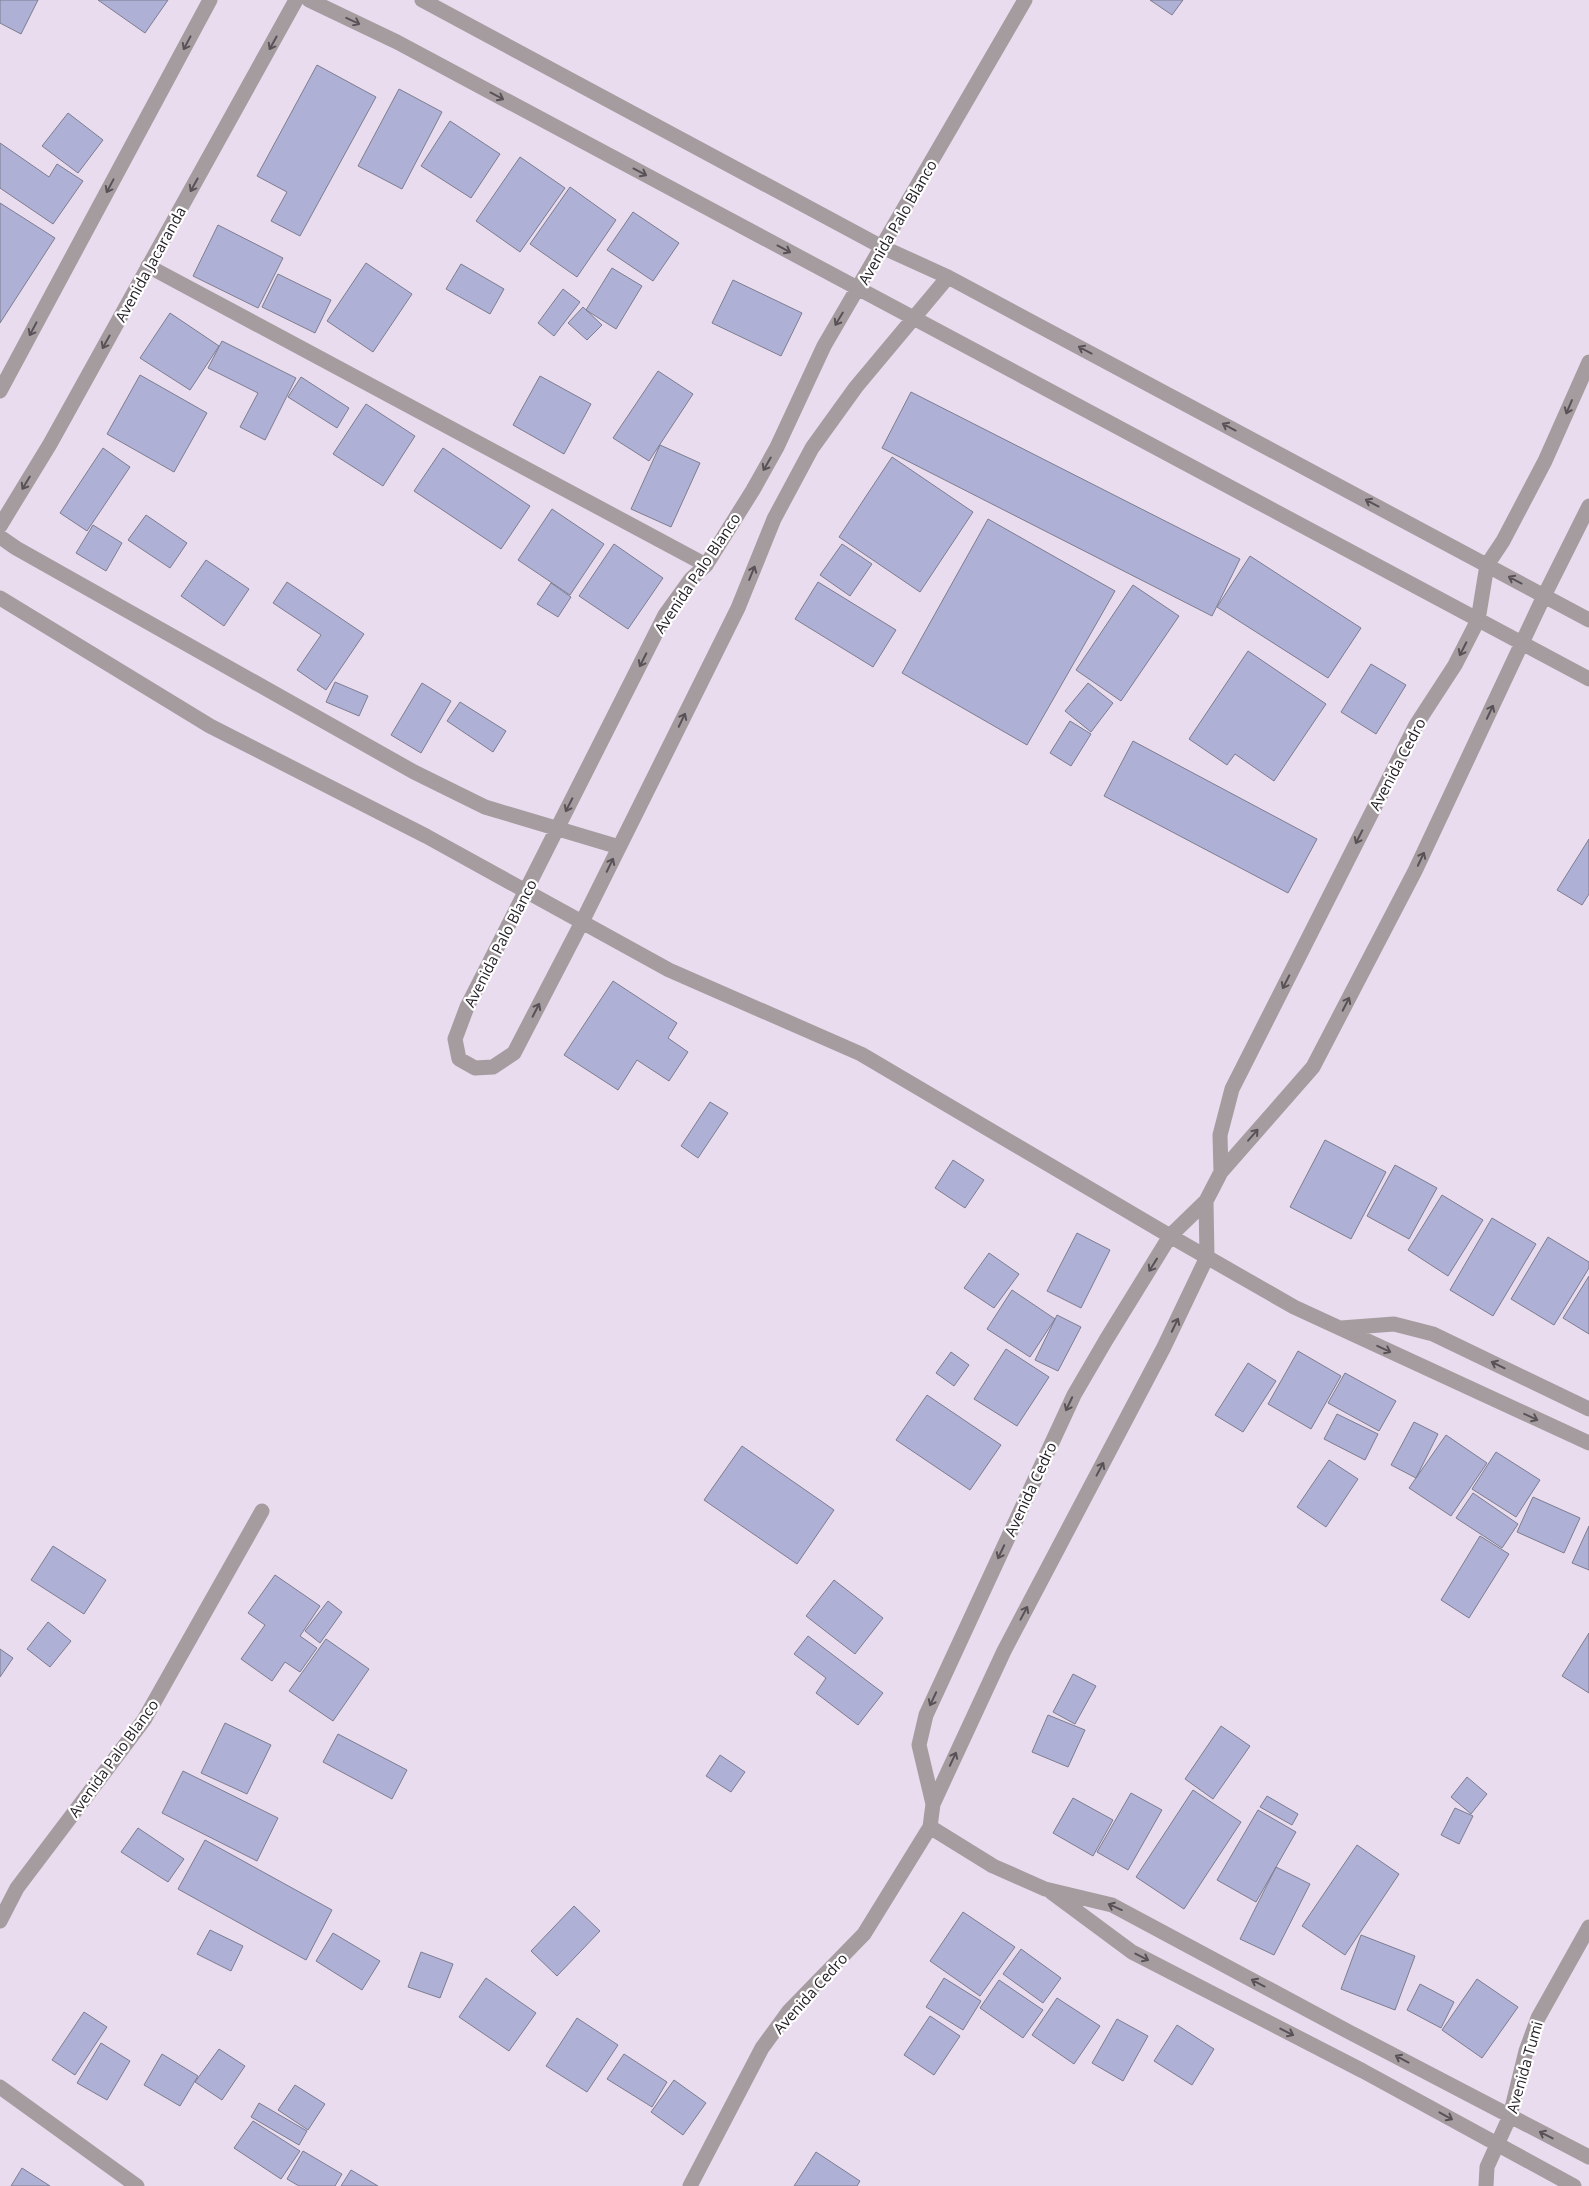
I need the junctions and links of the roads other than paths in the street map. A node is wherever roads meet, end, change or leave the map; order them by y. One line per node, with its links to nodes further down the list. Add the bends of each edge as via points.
1 (210, 0): 12 (street, one-way to 12)
2 (296, 0): 7 (street, Avenida Jacaranda, one-way to 7)
3 (309, 0): 9 (street, one-way to 9, via 397,42)
4 (422, 0): 6 (street)
5 (1025, 0): 6 (street, Avenida Palo Blanco)
6 (882, 247): 8 (street); 9 (street, Avenida Palo Blanco)
7 (148, 266): 14 (street, Avenida Jacaranda, one-way to 14, via 50,444); 16 (street)
8 (948, 277): 10 (street, Avenida Palo Blanco); 17 (street, one-way to 8)
9 (858, 288): 10 (street); 16 (street, Avenida Palo Blanco, one-way to 16, via 824,346 777,446)
10 (914, 318): 20 (street); 25 (street, Avenida Palo Blanco, one-way to 10, via 738,608 774,519 812,448 856,386)
11 (1589, 362): 17 (street, Avenida Cedro, one-way to 17, via 1546,461)
12 (0, 391)
13 (1589, 506): 18 (street, Avenida Cedro)
14 (0, 526)
15 (0, 537): 24 (street, via 414,772 485,807)
16 (706, 565): 24 (street, Avenida Palo Blanco, one-way to 24, via 691,579 666,615)
17 (1487, 565): 18 (street, one-way to 17); 20 (street, Avenida Cedro)
18 (1544, 596): 21 (street); 22 (street, Avenida Cedro)
19 (0, 598): 26 (street, via 210,726)
20 (1478, 620): 22 (street); 28 (street, Avenida Cedro, one-way to 28, via 1455,665 1416,725 1232,1089 1220,1135)
21 (1589, 620)
22 (1522, 643): 23 (street); 28 (street, Avenida Cedro, one-way to 22, via 1313,1067 1415,871)
23 (1589, 679)
24 (557, 828): 25 (street); 26 (street, Avenida Palo Blanco)
25 (619, 847): 27 (street, Avenida Palo Blanco, one-way to 25)
26 (526, 891): 27 (street); 27 (street, Avenida Palo Blanco, one-way to 27, via 467,1006 454,1039 459,1059 475,1068 493,1066 514,1053)
27 (582, 922): 30 (street, via 669,970 861,1054)
28 (1221, 1172): 29 (street, Avenida Cedro)
29 (1206, 1201): 30 (street, Avenida Cedro); 31 (street, Avenida Cedro)
30 (1170, 1236): 31 (street); 36 (street, Avenida Cedro, one-way to 36, via 1074,1395 926,1715 919,1746)
31 (1207, 1257): 32 (street, via 1294,1307); 36 (street, Avenida Cedro, one-way to 31, via 1004,1651 1164,1347)
32 (1340, 1328): 33 (street, one-way to 32, via 1433,1334 1394,1324); 34 (street, one-way to 34)
33 (1589, 1409)
34 (1589, 1443)
35 (262, 1511): 39 (street, Avenida Palo Blanco, via 144,1720 16,1888)
36 (933, 1804): 37 (street, Avenida Cedro)
37 (930, 1827): 38 (street, via 993,1866); 46 (street, Avenida Cedro, via 864,1934 789,2011 762,2048)
38 (1046, 1889): 42 (street, one-way to 38, via 1112,1905); 43 (street, one-way to 43, via 1132,1952)
39 (0, 1921)
40 (1589, 1927): 42 (street, Avenida Tumi, via 1538,2018)
41 (0, 2087): 45 (street)
42 (1510, 2116): 43 (street, Avenida Tumi); 44 (street, one-way to 42)
43 (1498, 2144): 47 (street, Avenida Tumi, via 1487,2167); 48 (street)
44 (1589, 2157)
45 (137, 2186)
46 (690, 2186)
47 (1486, 2186)
48 (1574, 2186)

